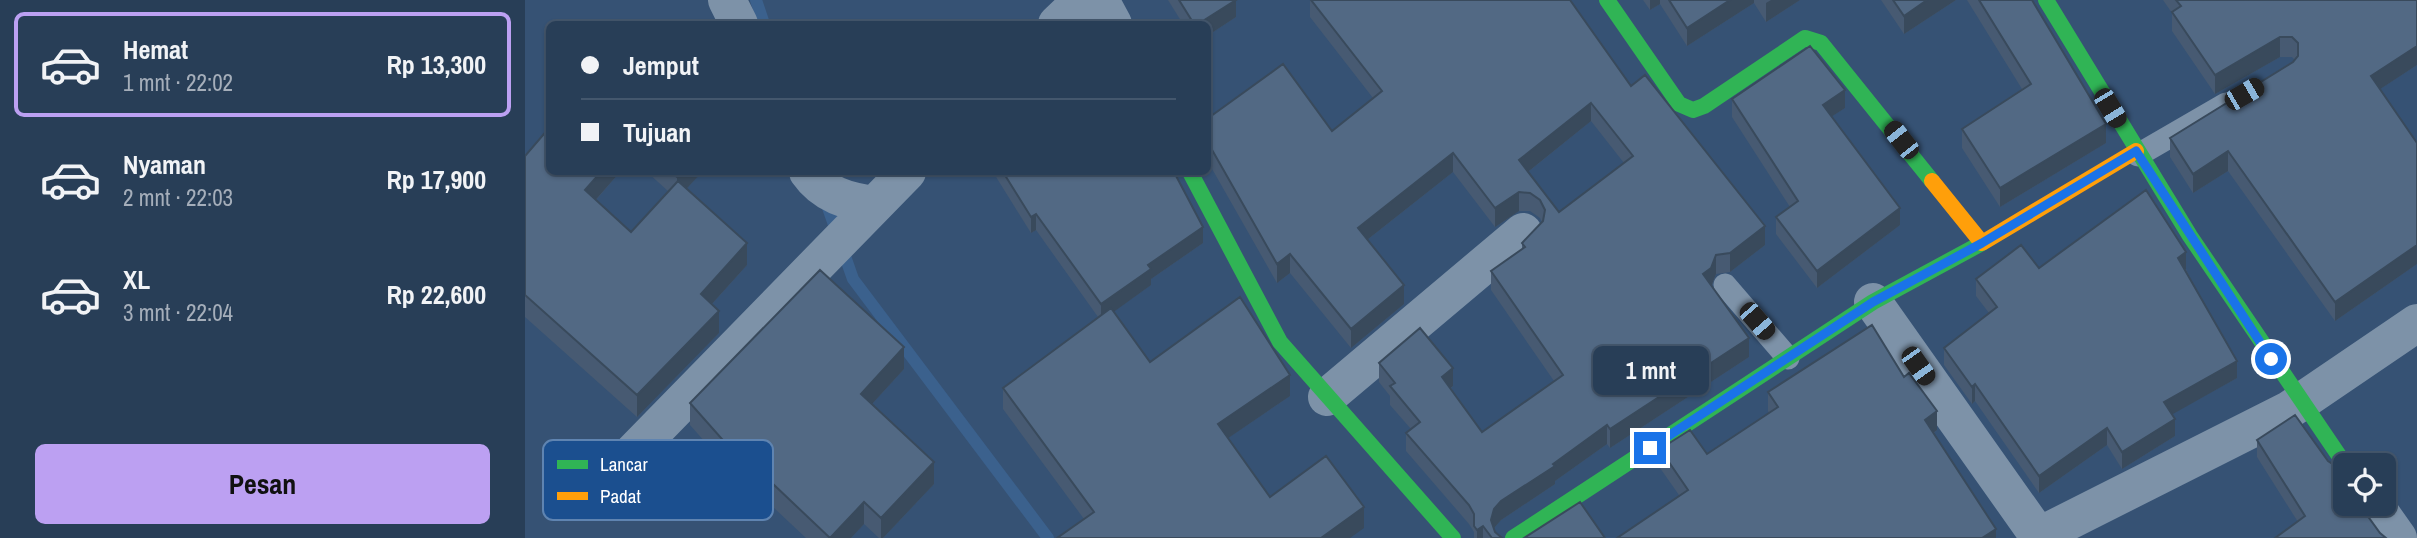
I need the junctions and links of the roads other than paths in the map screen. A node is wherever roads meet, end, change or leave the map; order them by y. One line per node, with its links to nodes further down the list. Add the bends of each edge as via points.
1 (727, 0): 6 (street)
2 (1082, 0): 7 (street)
3 (1100, 0): 8 (street)
4 (1607, 0): 16 (street, via 1679,104 1693,110 1805,38 1821,43)
5 (2046, 0): 10 (street)
6 (738, 21)
7 (1060, 21)
8 (1111, 21)
9 (2241, 96): 10 (lane)
10 (2137, 153): 16 (street); 22 (street)
11 (811, 175): 14 (street, via 826,191 849,201)
12 (905, 175): 14 (street)
13 (1192, 175): 21 (street, via 1280,342)
14 (861, 218): 23 (street)
15 (1523, 232): 21 (street)
16 (1982, 243): 18 (street)
17 (1725, 285): 20 (lane)
18 (1873, 302): 20 (street); 26 (street)
19 (2417, 323): 22 (street)
20 (1788, 358): 28 (street)
21 (1327, 397): 27 (street)
22 (2301, 404): 24 (street); 26 (street)
23 (646, 440)
24 (2337, 453)
25 (2382, 516): 29 (street)
26 (2038, 537)
27 (1453, 538)
28 (1513, 538)
29 (2398, 538)

